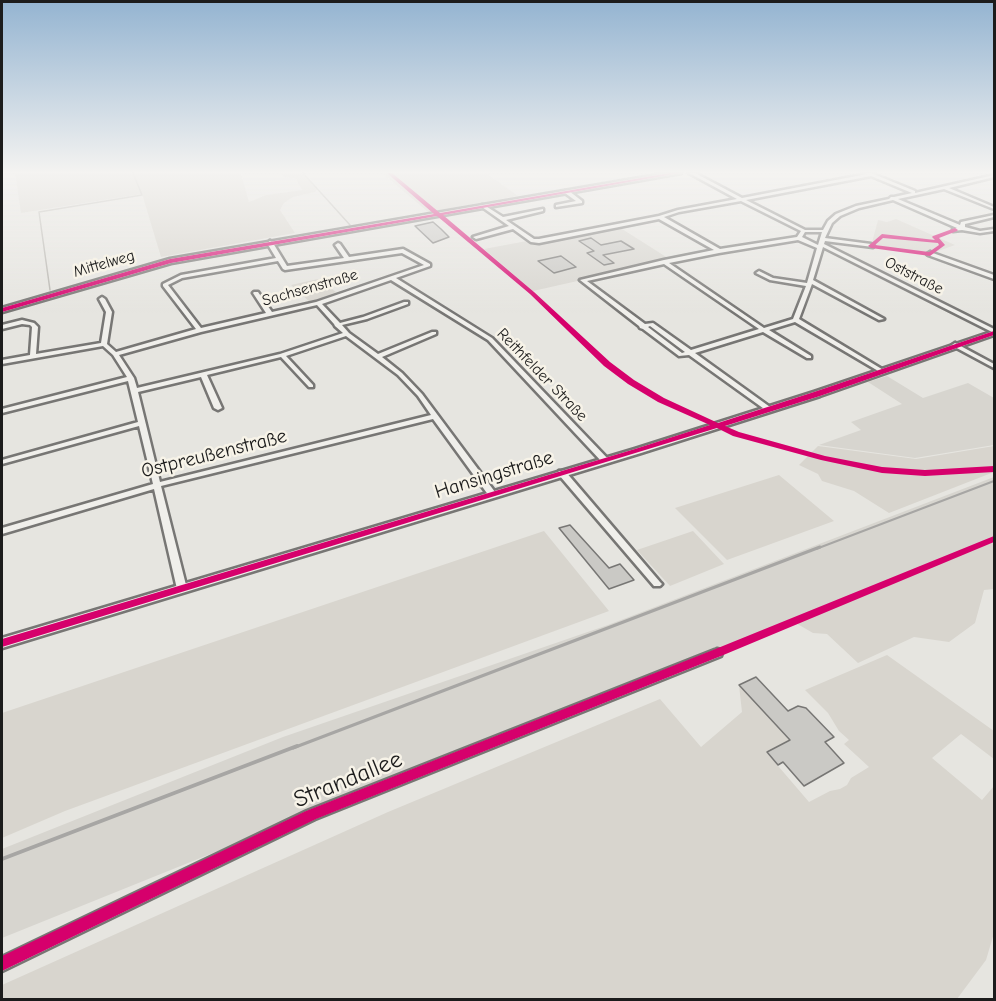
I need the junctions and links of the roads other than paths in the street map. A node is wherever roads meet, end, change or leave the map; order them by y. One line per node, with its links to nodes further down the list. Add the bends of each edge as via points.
1 (405, 220): 17 (street, Mittelweg)
2 (503, 220): 9 (street)
3 (646, 220): 9 (street, via 539,241)
4 (665, 220): 21 (street)
5 (783, 220): 13 (street)
6 (833, 220): 14 (street)
7 (942, 220): 10 (street)
8 (978, 220): 10 (street, via 963,223)
9 (513, 227): 15 (street)
10 (962, 228): 11 (street); 12 (street)
11 (955, 230)
12 (994, 230)
13 (804, 231): 14 (street); 16 (street)
14 (825, 231): 18 (street)
15 (476, 237)
16 (799, 238): 18 (street); 21 (street)
17 (270, 243): 23 (street, Sachsenstraße); 34 (street, Mittelweg, via 170,261)
18 (822, 244): 20 (street); 29 (street); 42 (street, Oststraße)
19 (338, 245): 24 (street, Sachsenstraße)
20 (870, 246)
21 (719, 251): 25 (street)
22 (930, 254): 27 (street)
23 (279, 259): 24 (street, Sachsenstraße, via 285,268); 40 (street, via 167,283)
24 (348, 260): 28 (street, Sachsenstraße, via 403,251 428,265)
25 (664, 262): 41 (street); 47 (street, via 583,280 642,327 651,324)
26 (759, 273): 29 (street, via 772,279)
27 (994, 276)
28 (392, 278): 32 (street, Sachsenstraße); 65 (street, Reithfelder Straße, via 490,339)
29 (810, 283): 36 (street); 37 (street)
30 (256, 292): 35 (street)
31 (102, 299): 45 (street, via 109,312)
32 (318, 303): 35 (street, Sachsenstraße); 38 (street)
33 (406, 303): 38 (street)
34 (2, 310)
35 (270, 314): 40 (street, Sachsenstraße)
36 (881, 319)
37 (796, 320): 41 (street); 55 (street)
38 (337, 325): 44 (street)
39 (2, 327): 49 (street, via 32,324)
40 (200, 330): 48 (street, Sachsenstraße)
41 (762, 330): 47 (street); 52 (street)
42 (994, 332): 46 (street, Hansingstraße)
43 (434, 333): 51 (street)
44 (347, 334): 50 (street); 51 (street)
45 (104, 344): 48 (street); 49 (street)
46 (956, 345): 54 (street); 55 (street, Hansingstraße)
47 (690, 352): 61 (street)
48 (115, 354): 57 (street)
49 (33, 355): 53 (street)
50 (282, 355): 56 (street); 58 (street)
51 (377, 357): 63 (street, via 400,374)
52 (809, 357)
53 (2, 363)
54 (994, 366)
55 (882, 371): 61 (street, Hansingstraße)
56 (204, 375): 59 (street); 60 (street)
57 (131, 378): 59 (street); 62 (street)
58 (311, 386)
59 (134, 391): 64 (street)
60 (218, 408)
61 (767, 409): 65 (street, Hansingstraße)
62 (2, 411)
63 (435, 416): 68 (street, Ostpreußenstraße); 69 (street)
64 (142, 423): 66 (street); 68 (street)
65 (605, 460): 67 (street, Hansingstraße)
66 (2, 462)
67 (562, 473): 69 (street, Hansingstraße); 71 (street)
68 (157, 485): 70 (street, Ostpreußenstraße); 72 (street)
69 (492, 494): 72 (street, Hansingstraße)
70 (2, 531)
71 (657, 584)
72 (182, 588): 73 (street, Hansingstraße)
73 (2, 643)
74 (717, 653): 75 (street, Strandallee, via 311,815)
75 (2, 964)

